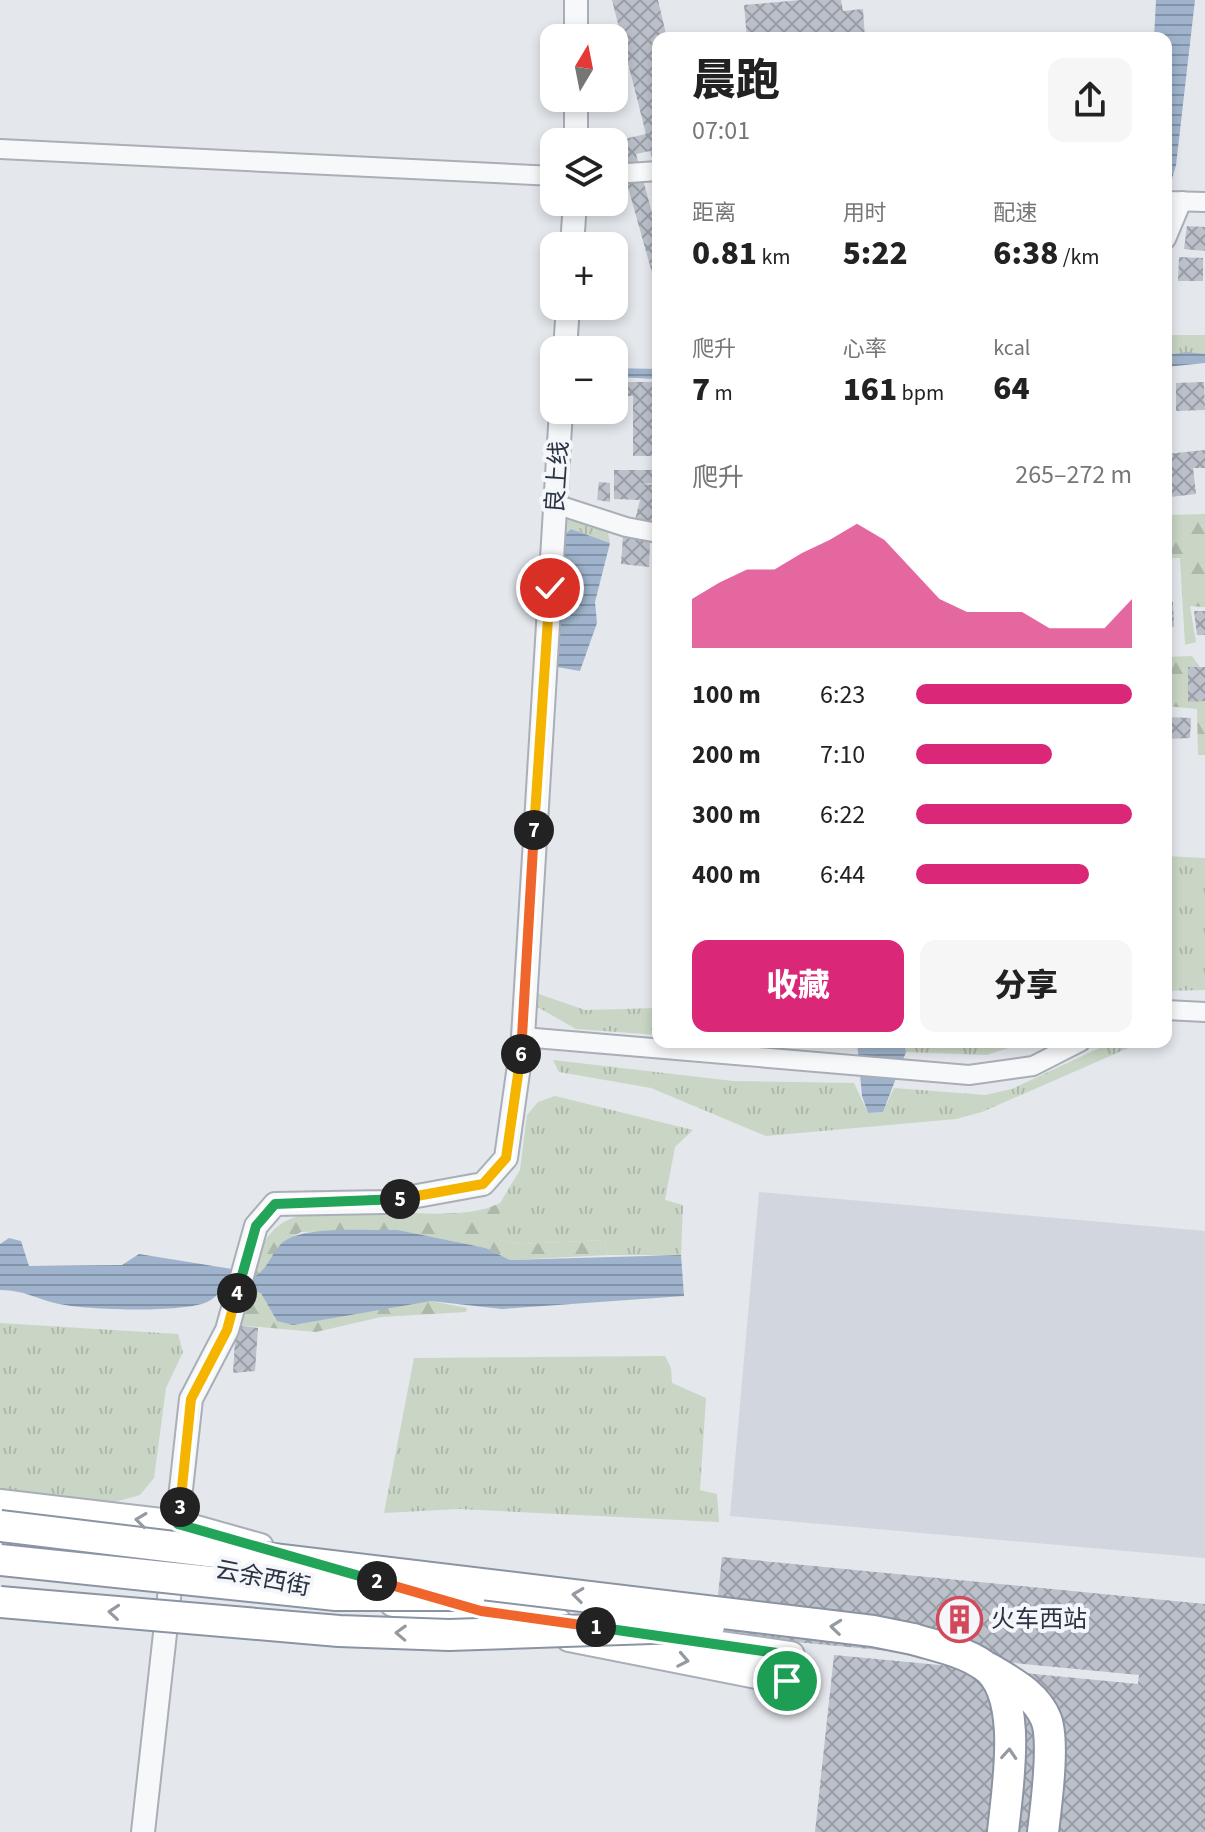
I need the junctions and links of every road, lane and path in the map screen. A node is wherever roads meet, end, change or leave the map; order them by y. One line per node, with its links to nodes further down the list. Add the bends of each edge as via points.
1 (576, 0): 2 (street)
2 (576, 24)
3 (0, 149): 6 (street)
4 (652, 171): 5 (street)
5 (628, 173)
6 (540, 175)
7 (1172, 201): 8 (street)
8 (1205, 202)
9 (560, 424): 10 (street, 良上线)
10 (555, 504): 11 (street); 14 (street, 良上线)
11 (652, 532)
12 (1172, 1010): 13 (street)
13 (1205, 1012)
14 (523, 1037): 15 (street); 19 (street, 良上线, via 506,1158 483,1184 384,1202 275,1204 256,1226 227,1330 191,1399)
15 (652, 1048)
16 (653, 1048): 17 (street, via 969,1075 1033,1066)
17 (1068, 1048)
18 (0, 1503): 19 (main road, 云余西街, one-way to 18)
19 (178, 1524): 23 (street, 良上线); 27 (main road, 云余西街)
20 (0, 1526): 25 (highway, bridge)
21 (0, 1543): 23 (main road, 云余西街)
22 (0, 1560): 25 (highway, bridge, via 336,1595 428,1597)
23 (174, 1561): 27 (main road, 云余西街, one-way to 27, via 787,1681 791,1655); 30 (street, 良上线)
24 (0, 1578): 27 (highway, via 324,1610)
25 (535, 1590): 28 (highway, one-way to 25, bridge)
26 (0, 1602): 28 (highway, one-way to 26, bridge, via 449,1635 339,1631)
27 (470, 1611)
28 (787, 1621): 29 (highway, one-way to 28, bridge, via 913,1639)
29 (985, 1665): 31 (highway, one-way to 29, via 1009,1710 997,1678); 32 (highway, via 1026,1691 1047,1719)
30 (143, 1832)
31 (1003, 1832)
32 (1043, 1832)

